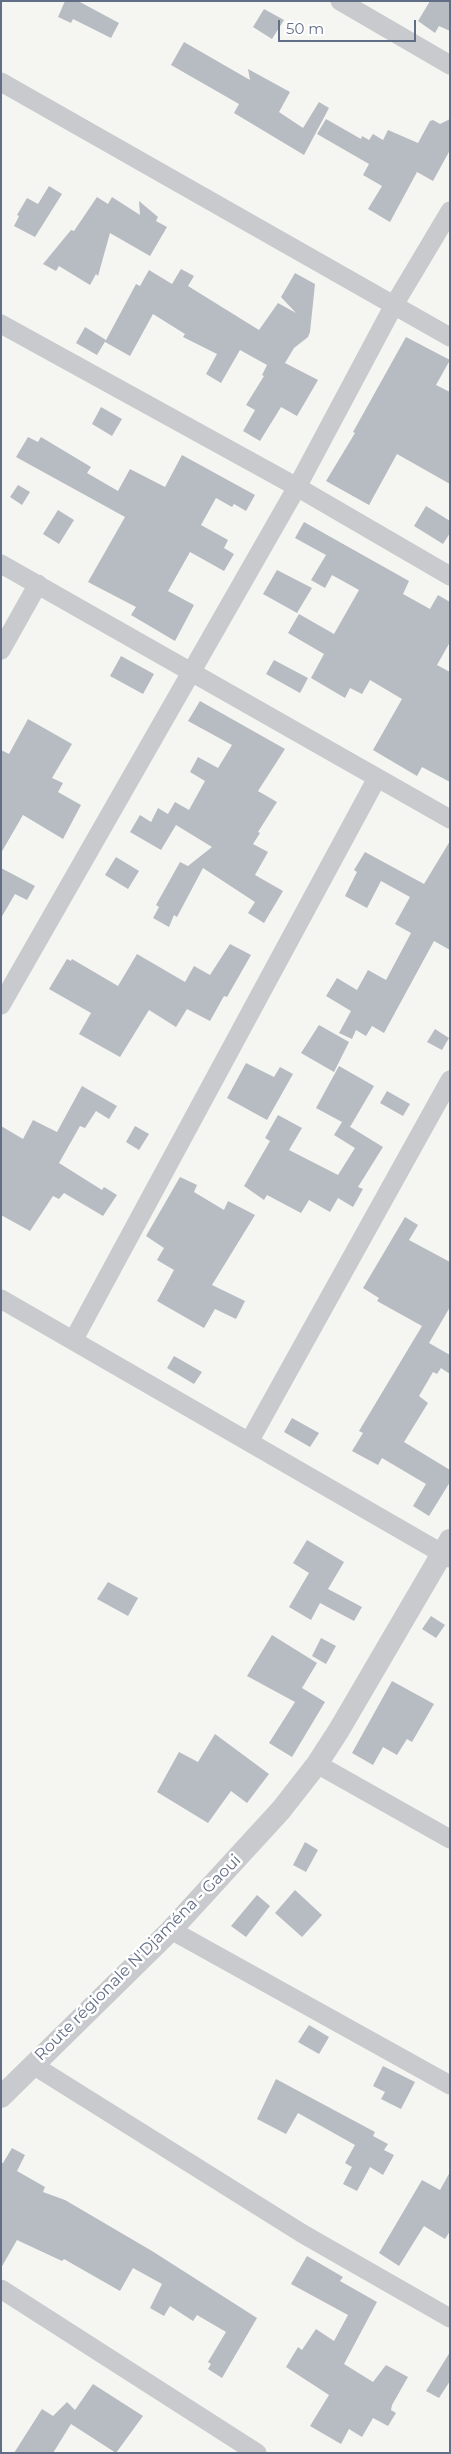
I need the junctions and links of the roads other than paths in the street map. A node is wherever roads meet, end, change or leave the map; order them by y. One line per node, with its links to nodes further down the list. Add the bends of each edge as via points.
1 (351, 4): 2 (street)
2 (450, 65)
3 (1, 82): 5 (street)
4 (450, 211): 5 (street)
5 (394, 306): 7 (street); 8 (street)
6 (1, 324): 8 (street)
7 (450, 336)
8 (297, 487): 10 (street); 13 (street)
9 (1, 564): 11 (street)
10 (450, 576)
11 (38, 584): 12 (street); 13 (street)
12 (1, 650)
13 (191, 674): 14 (street); 16 (street)
14 (377, 778): 15 (street); 19 (street)
15 (450, 819)
16 (1, 1005)
17 (450, 1080): 20 (street)
18 (1, 1299): 19 (street)
19 (74, 1339): 20 (street)
20 (249, 1442): 21 (street)
21 (447, 1550): 22 (street, Route régionale N'Djaména - Gaoui)
22 (317, 1764): 23 (street); 24 (street, Route régionale N'Djaména - Gaoui, via 281,1810)
23 (450, 1839)
24 (171, 1930): 25 (street, Route régionale N'Djaména - Gaoui); 26 (street)
25 (33, 2065): 27 (street, Route régionale N'Djaména - Gaoui); 29 (street, via 304,2234)
26 (450, 2085)
27 (1, 2097)
28 (1, 2288): 30 (street)
29 (450, 2318)
30 (257, 2453)

